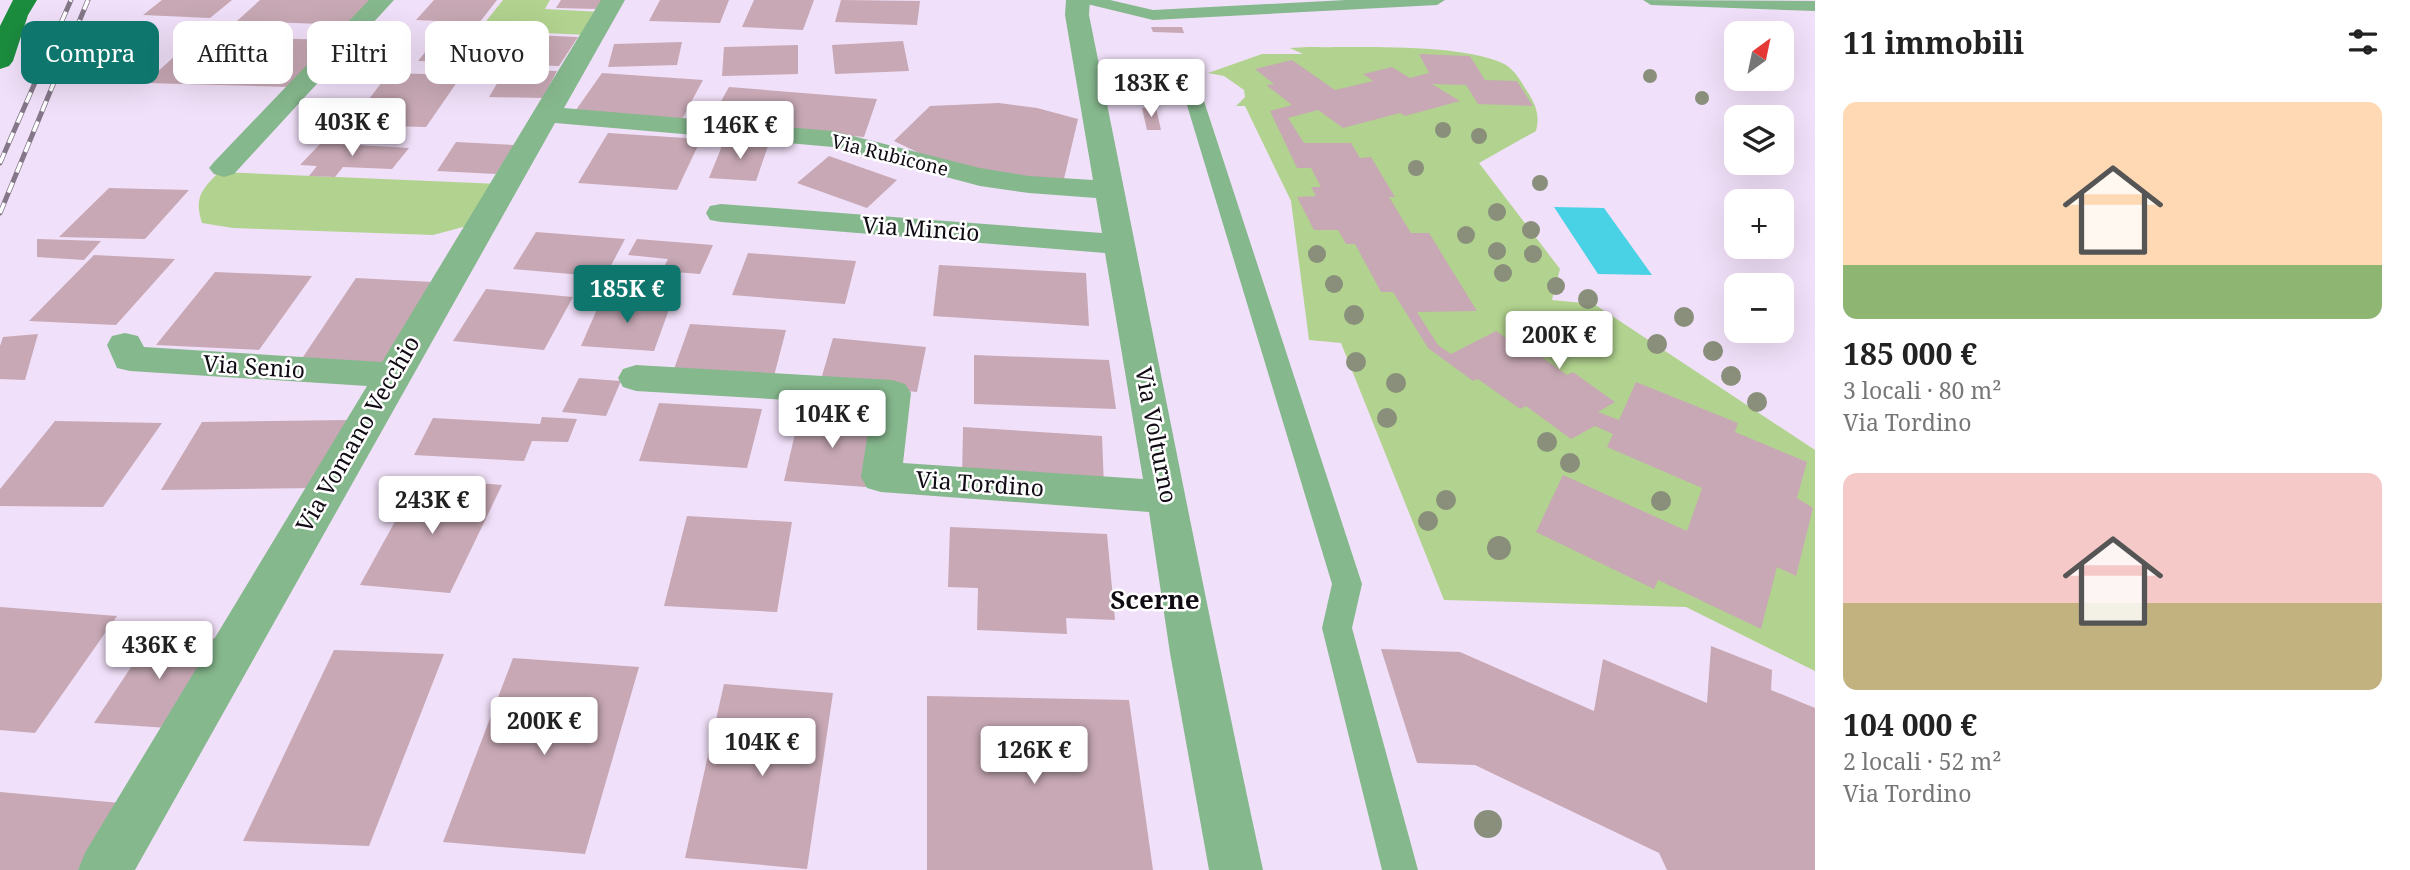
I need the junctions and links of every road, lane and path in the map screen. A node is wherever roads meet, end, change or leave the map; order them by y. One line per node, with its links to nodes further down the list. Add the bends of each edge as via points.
1 (25, 0): 9 (main road)
2 (382, 0): 12 (street)
3 (613, 0): 11 (street, Via Vomano Vecchio)
4 (1078, 0): 13 (street, Via Volturno)
5 (1089, 0): 6 (lane, via 1153,15)
6 (1437, 0)
7 (1651, 0): 8 (lane)
8 (1815, 6)
9 (0, 61)
10 (1192, 92): 22 (lane, via 1347,584 1337,628)
11 (544, 114): 13 (street, Via Rubicone, via 834,139 1002,181); 17 (street, Via Vomano Vecchio)
12 (224, 168)
13 (1110, 190): 15 (street, Via Volturno)
14 (722, 213): 15 (street, Via Mincio)
15 (1120, 244): 19 (street, Via Volturno)
16 (125, 345): 17 (street, Via Senio, via 130,359)
17 (392, 375): 20 (street, Via Vomano Vecchio)
18 (636, 378): 19 (street, Via Tordino, via 892,393 881,477)
19 (1167, 497): 21 (street, Via Volturno)
20 (105, 870)
21 (1237, 870)
22 (1400, 870)

